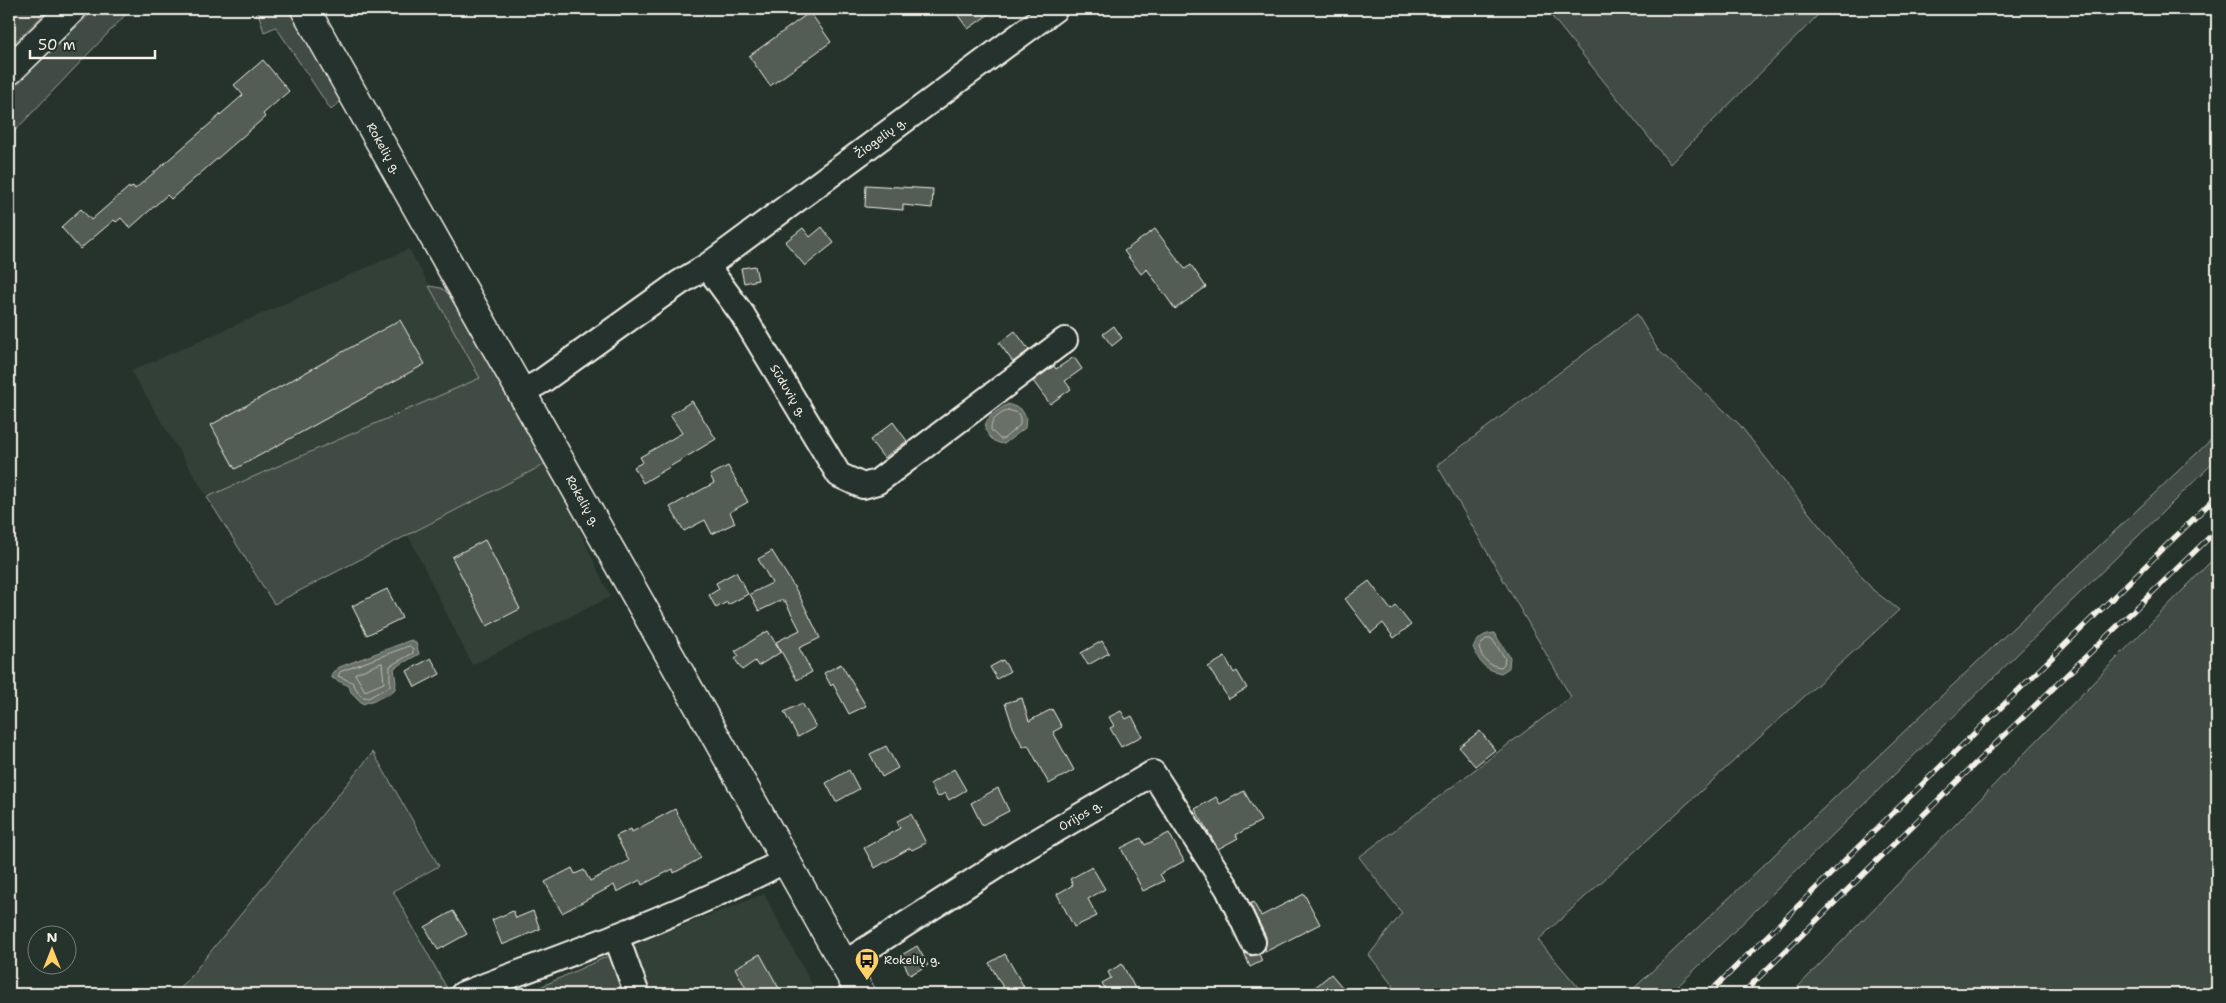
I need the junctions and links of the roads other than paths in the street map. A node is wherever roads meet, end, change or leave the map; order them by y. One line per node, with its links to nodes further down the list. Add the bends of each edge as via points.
1 (72, 9): 4 (main road)
2 (305, 9): 7 (main road, Rokelių g.)
3 (1055, 9): 5 (street, Žiogelių g.)
4 (9, 71)
5 (707, 266): 6 (street, Sūduvių g., via 742,314 839,475 863,486 877,482); 7 (street)
6 (1065, 340)
7 (520, 393): 8 (main road, Rokelių g.)
8 (784, 861): 9 (street, via 746,881); 11 (main road, Rokelių g.)
9 (616, 936): 12 (street); 13 (street)
10 (1253, 942): 11 (street, Orijos g., via 1228,889 1152,773 1017,853)
11 (844, 964): 14 (main road, Rokelių g.)
12 (463, 994)
13 (637, 994)
14 (861, 994)

